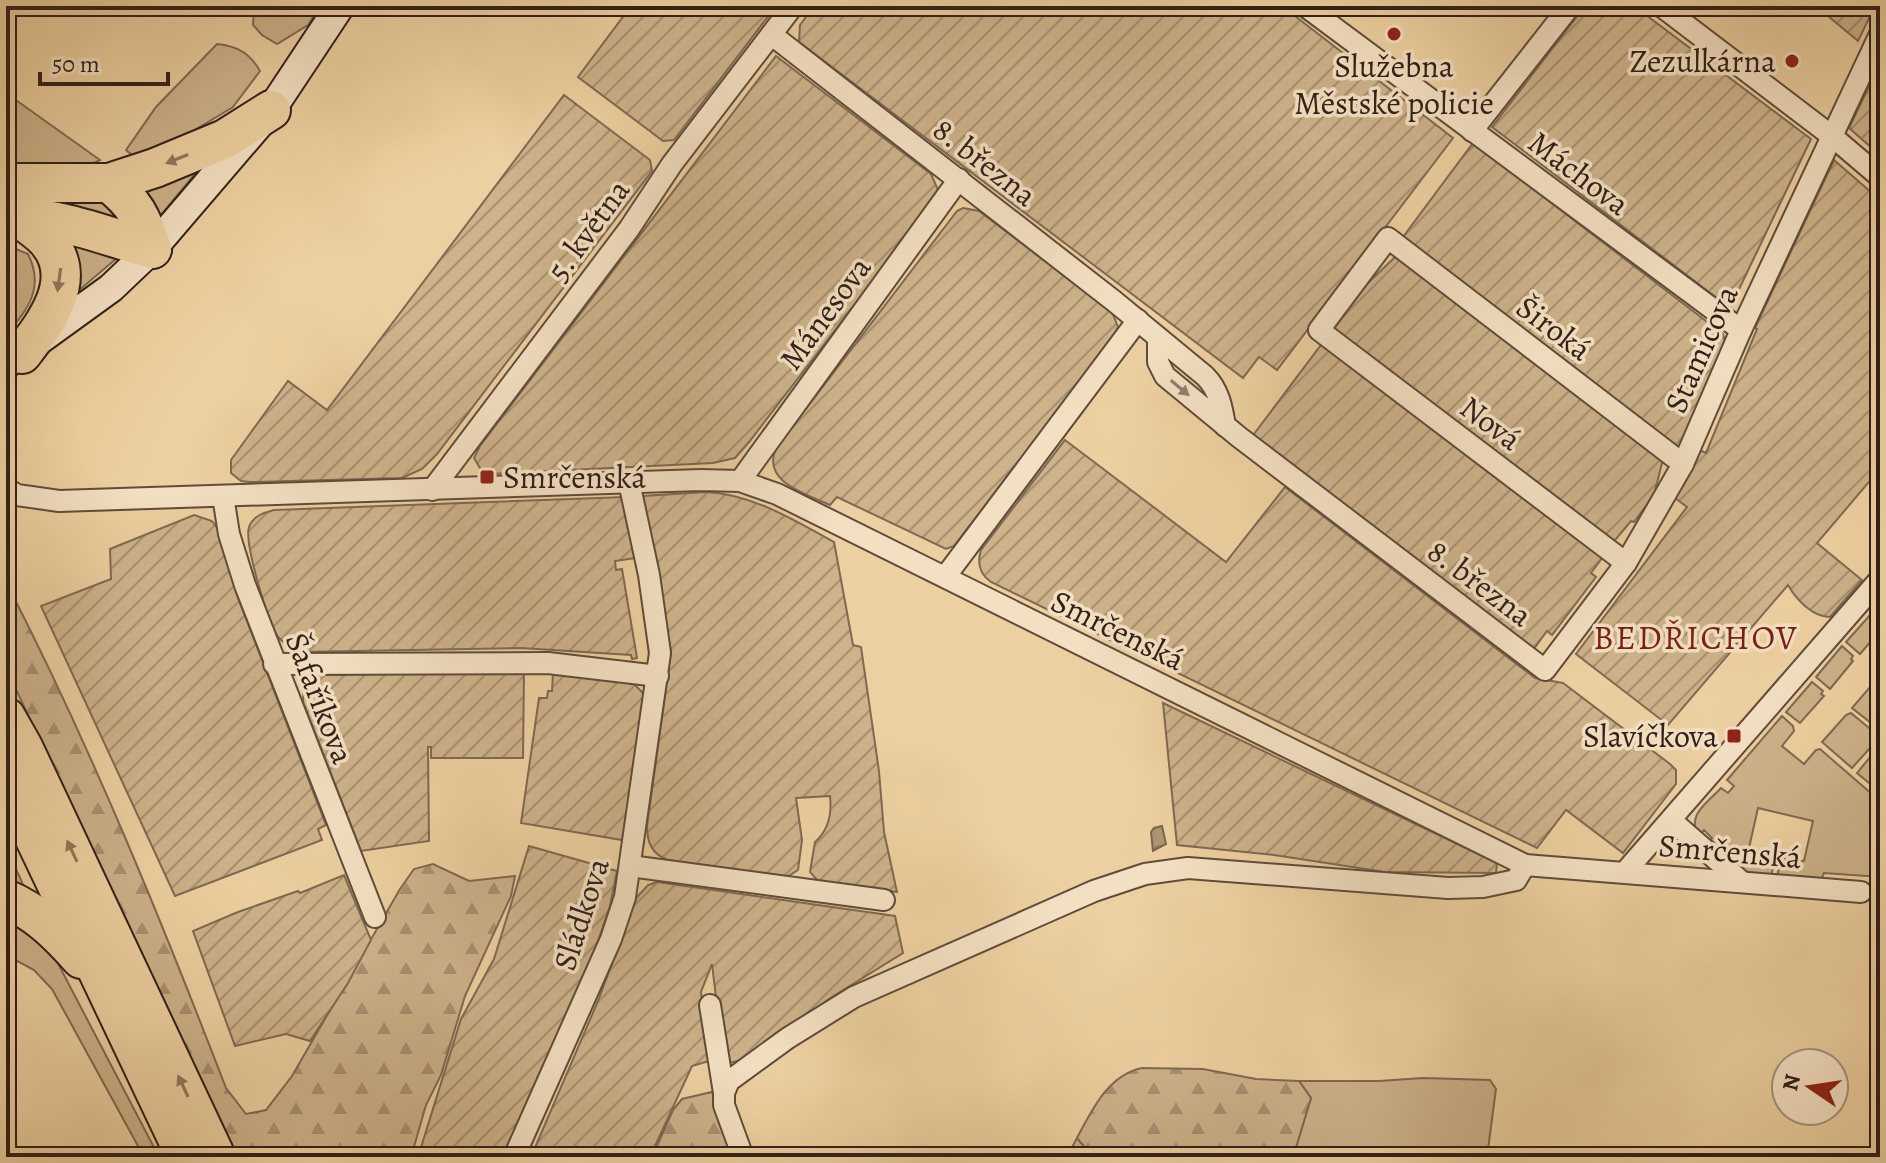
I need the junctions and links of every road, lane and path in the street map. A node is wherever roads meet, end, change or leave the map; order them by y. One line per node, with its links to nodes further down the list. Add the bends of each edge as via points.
1 (340, 6): 8 (street)
2 (793, 6): 7 (street, 5. května)
3 (1305, 6): 9 (street, Máchova)
4 (1570, 6): 9 (street)
5 (1661, 6): 10 (street)
6 (1880, 34): 10 (street, Stamicova)
7 (772, 35): 12 (street, 8. března); 25 (street, 5. května)
8 (271, 110): 14 (highway, one-way to 14, via 225,139); 17 (street)
9 (1472, 131): 19 (street, Máchova)
10 (1833, 137): 11 (street); 19 (street, Stamicova)
11 (1880, 177)
12 (959, 179): 18 (street, 8. března); 22 (street, Mánesova)
13 (6, 183): 14 (highway)
14 (109, 183): 17 (highway, via 128,197 142,218)
15 (13, 218): 17 (highway, via 62,223); 20 (highway, one-way to 20, via 48,241 61,267 49,318)
16 (1388, 238): 21 (street, Široká); 27 (street, Nová, via 1319,330)
17 (152, 249): 20 (street, via 111,288)
18 (1138, 320): 28 (street); 31 (street, 8. března, via 1158,338 1158,362 1165,376)
19 (1741, 330): 21 (street, Stamicova)
20 (14, 359)
21 (1683, 464): 27 (street, Stamicova)
22 (740, 481): 23 (street, Smrčenská); 28 (street, Smrčenská)
23 (629, 482): 25 (street, Smrčenská); 32 (street, Sládkova, via 649,575 660,653)
24 (6, 488): 26 (street, Smrčenská, via 17,495 59,501)
25 (432, 490): 26 (street, Smrčenská)
26 (223, 496): 30 (street, Šafaříkova, via 229,534)
27 (1626, 563): 31 (street, Stamicova)
28 (945, 577): 36 (street, Smrčenská)
29 (1880, 579): 35 (street)
30 (274, 664): 32 (street, via 548,663); 43 (street, Šafaříkova)
31 (1545, 670)
32 (658, 676): 37 (street, Sládkova)
33 (6, 717): 48 (highway, one-way to 33)
34 (6, 778): 44 (highway)
35 (1672, 821): 38 (street); 39 (street)
36 (1525, 865): 38 (street, Smrčenská); 46 (street, via 1516,880 1448,888 1188,868 1145,874 1094,891 854,997 729,1081)
37 (630, 866): 42 (street); 49 (street, Sládkova, via 611,939)
38 (1625, 872): 39 (street, Smrčenská)
39 (1742, 882): 40 (street, Smrčenská)
40 (1861, 892)
41 (6, 899): 44 (highway, via 55,929)
42 (884, 900)
43 (375, 917)
44 (107, 988): 47 (highway)
45 (710, 1005): 46 (street)
46 (724, 1093): 50 (street)
47 (186, 1157)
48 (216, 1157)
49 (514, 1157)
50 (743, 1157)

